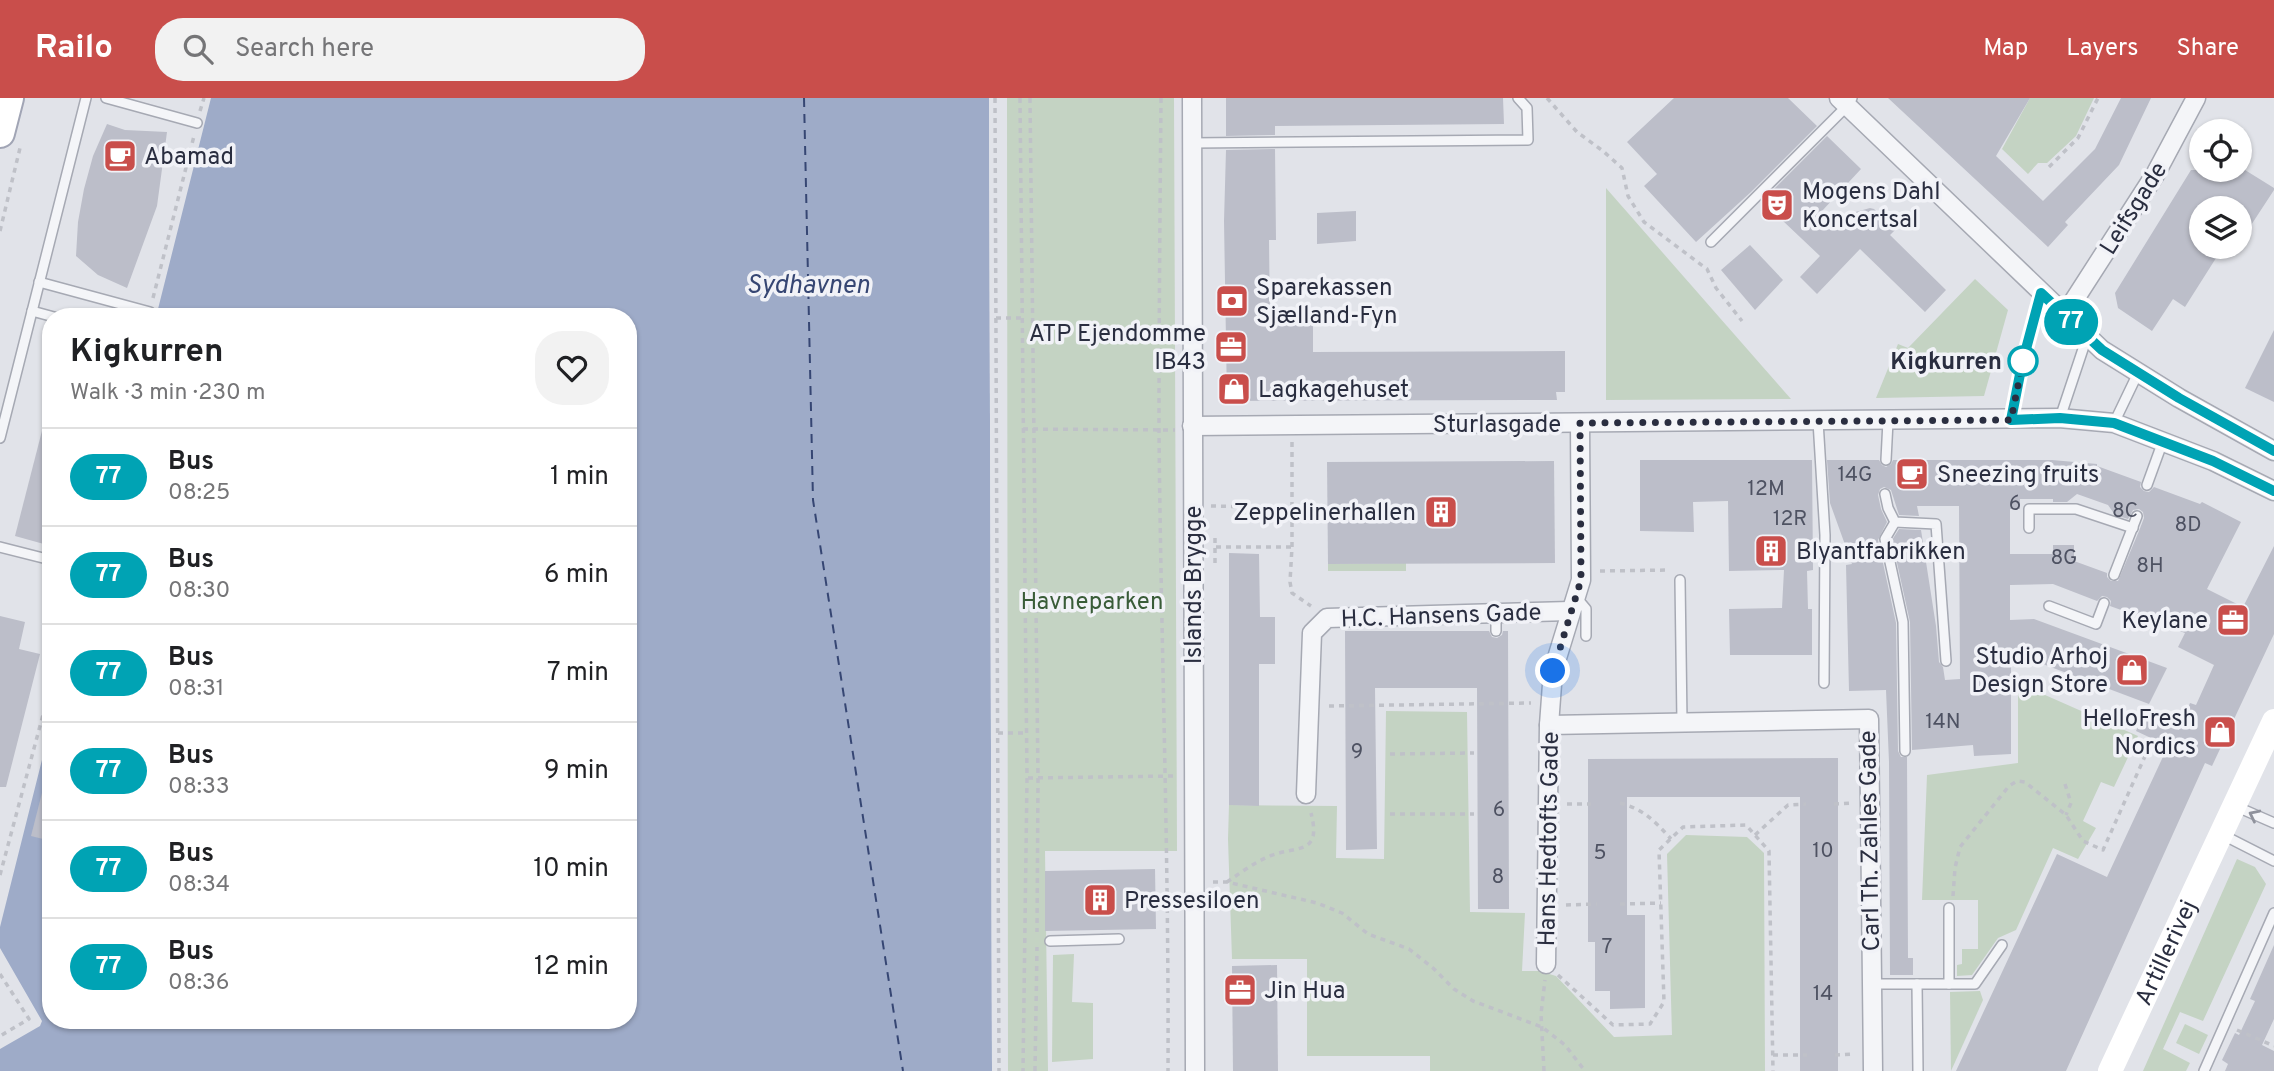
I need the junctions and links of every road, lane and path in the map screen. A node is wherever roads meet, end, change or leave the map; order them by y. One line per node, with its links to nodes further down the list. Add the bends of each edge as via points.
1 (9, 98): 16 (main road)
2 (86, 98): 21 (lane)
3 (106, 98): 15 (lane)
4 (204, 98): 15 (path)
5 (995, 98): 28 (path)
6 (1020, 98): 29 (path)
7 (1030, 98): 42 (path)
8 (1161, 98): 43 (path)
9 (1192, 98): 17 (street, Islands Brygge)
10 (1517, 98): 17 (lane, via 1527,108 1528,140)
11 (1547, 98): 30 (path, via 1577,132 1622,168 1628,196 1644,222 1706,269)
12 (2098, 98): 18 (path, via 2078,138)
13 (2196, 98): 27 (street, Leifsgade, via 2156,173)
14 (1846, 101): 20 (lane); 22 (street)
15 (197, 123): 24 (path)
16 (11, 137): 19 (path)
17 (1192, 143): 40 (street, Islands Brygge)
18 (2049, 167)
19 (0, 231)
20 (1711, 242)
21 (39, 282): 23 (lane); 25 (lane)
22 (2041, 293): 27 (street); 34 (lane)
23 (135, 308)
24 (151, 308)
25 (32, 311): 26 (lane); 44 (lane)
26 (42, 314)
27 (2064, 316): 31 (street)
28 (996, 318): 29 (path); 77 (path)
29 (1022, 318): 41 (path)
30 (1742, 321)
31 (2087, 337): 32 (street); 33 (lane)
32 (2138, 373): 38 (lane); 46 (street)
33 (2060, 418): 34 (street); 38 (street)
34 (2011, 420): 36 (street, Sturlasgade)
35 (1818, 421): 36 (street, Sturlasgade); 37 (street, Sturlasgade); 70 (lane, via 1825,535)
36 (1888, 421): 47 (lane)
37 (1580, 423): 39 (street, Sturlasgade); 61 (street, Hans Hedtofts Gade)
38 (2114, 423): 45 (street)
39 (1292, 426): 40 (street, Sturlasgade); 52 (path)
40 (1185, 427): 43 (path); 51 (street, Islands Brygge)
41 (1023, 429): 42 (path); 78 (path)
42 (1034, 429): 43 (path); 85 (path)
43 (1159, 430): 83 (path)
44 (0, 438)
45 (2163, 441): 48 (lane); 49 (street)
46 (2274, 451)
47 (1886, 460)
48 (2147, 485)
49 (2274, 491)
50 (1885, 494): 54 (lane)
51 (1192, 506): 52 (path); 57 (street, Islands Brygge)
52 (1293, 508): 59 (path)
53 (2137, 516): 56 (lane)
54 (1895, 522): 69 (lane, via 1936,524); 80 (lane, via 1885,539 1903,621)
55 (2029, 528): 56 (lane, via 2029,509 2076,509)
56 (2133, 528): 62 (lane)
57 (1193, 544): 59 (path); 86 (street, Islands Brygge)
58 (0, 547): 60 (lane)
59 (1292, 547): 67 (path, via 1292,593)
60 (42, 558)
61 (1581, 572): 63 (path, via 1667,569); 64 (street, Hans Hedtofts Gade)
62 (2115, 575)
63 (1680, 580): 75 (lane)
64 (1573, 603): 67 (street, H.C. Hansens Gade, via 1496,622); 68 (lane, via 1586,609); 71 (street, Hans Hedtofts Gade, via 1553,671)
65 (2104, 603): 66 (lane, via 2096,624)
66 (2049, 606)
67 (1326, 618): 72 (street, H.C. Hansens Gade, via 1312,633)
68 (1586, 636)
69 (1946, 661)
70 (1824, 683)
71 (1550, 702): 72 (path); 76 (street, Hans Hedtofts Gade)
72 (1309, 706): 88 (street, H.C. Hansens Gade)
73 (42, 719): 102 (path)
74 (2274, 721): 93 (street, Artillerivej)
75 (1682, 722): 76 (street, Carl Th. Zahles Gade); 116 (street, Carl Th. Zahles Gade, via 1869,719)
76 (1549, 725): 114 (street, Hans Hedtofts Gade)
77 (998, 733): 78 (path); 125 (path)
78 (1026, 733): 84 (path)
79 (2150, 745): 96 (path, via 2103,850 2083,841)
80 (1905, 751)
81 (1474, 753): 82 (path)
82 (1390, 754)
83 (1164, 776): 85 (path); 86 (path); 128 (path)
84 (1027, 778): 85 (path); 126 (path)
85 (1038, 778): 127 (path)
86 (1194, 779): 103 (street, Islands Brygge)
87 (2064, 784): 96 (path, via 2071,803)
88 (1306, 794): 104 (path, via 1315,828 1307,847 1271,855)
89 (1620, 803): 100 (path, via 1636,808)
90 (1586, 804): 91 (path)
91 (1591, 804)
92 (1806, 804): 98 (path, via 1788,805)
93 (2234, 805): 97 (lane, one-way to 93); 99 (street, Artillerivej)
94 (1390, 814): 95 (path)
95 (1474, 814)
96 (2067, 815): 109 (path, via 2025,782 2009,786 1960,847)
97 (2274, 824)
98 (1755, 835): 100 (path, via 1746,825 1683,827); 123 (path, via 1769,851)
99 (2221, 835): 101 (lane); 135 (street, Artillerivej)
100 (1671, 839): 105 (path, via 1659,850)
101 (2274, 861)
102 (0, 875)
103 (1194, 881): 104 (path); 129 (street, Islands Brygge)
104 (1227, 882): 120 (path, via 1342,913 1368,934 1409,949 1473,1001)
105 (1661, 903): 108 (path); 114 (path, via 1664,1002 1650,1024 1613,1025)
106 (1587, 904): 107 (path)
107 (1597, 904)
108 (1620, 904)
109 (1949, 908): 118 (lane)
110 (2274, 913): 119 (lane)
111 (1119, 939): 112 (lane)
112 (1050, 941)
113 (2002, 945): 118 (lane, via 1975,984)
114 (1546, 964): 120 (path)
115 (0, 974): 121 (path, via 29,1019)
116 (1872, 984): 117 (lane); 133 (street, Carl Th. Zahles Gade)
117 (1917, 984): 118 (lane); 134 (lane)
118 (1949, 984)
119 (2225, 1024): 122 (path); 136 (lane)
120 (1542, 1027): 130 (path); 131 (path, via 1565,1045)
121 (0, 1037)
122 (2274, 1046)
123 (1773, 1055): 124 (path); 132 (path)
124 (1807, 1055)
125 (999, 1071)
126 (1023, 1071)
127 (1035, 1071)
128 (1168, 1071)
129 (1195, 1071)
130 (1544, 1071)
131 (1585, 1071)
132 (1773, 1071)
133 (1873, 1071)
134 (1918, 1071)
135 (2110, 1071)
136 (2204, 1071)

